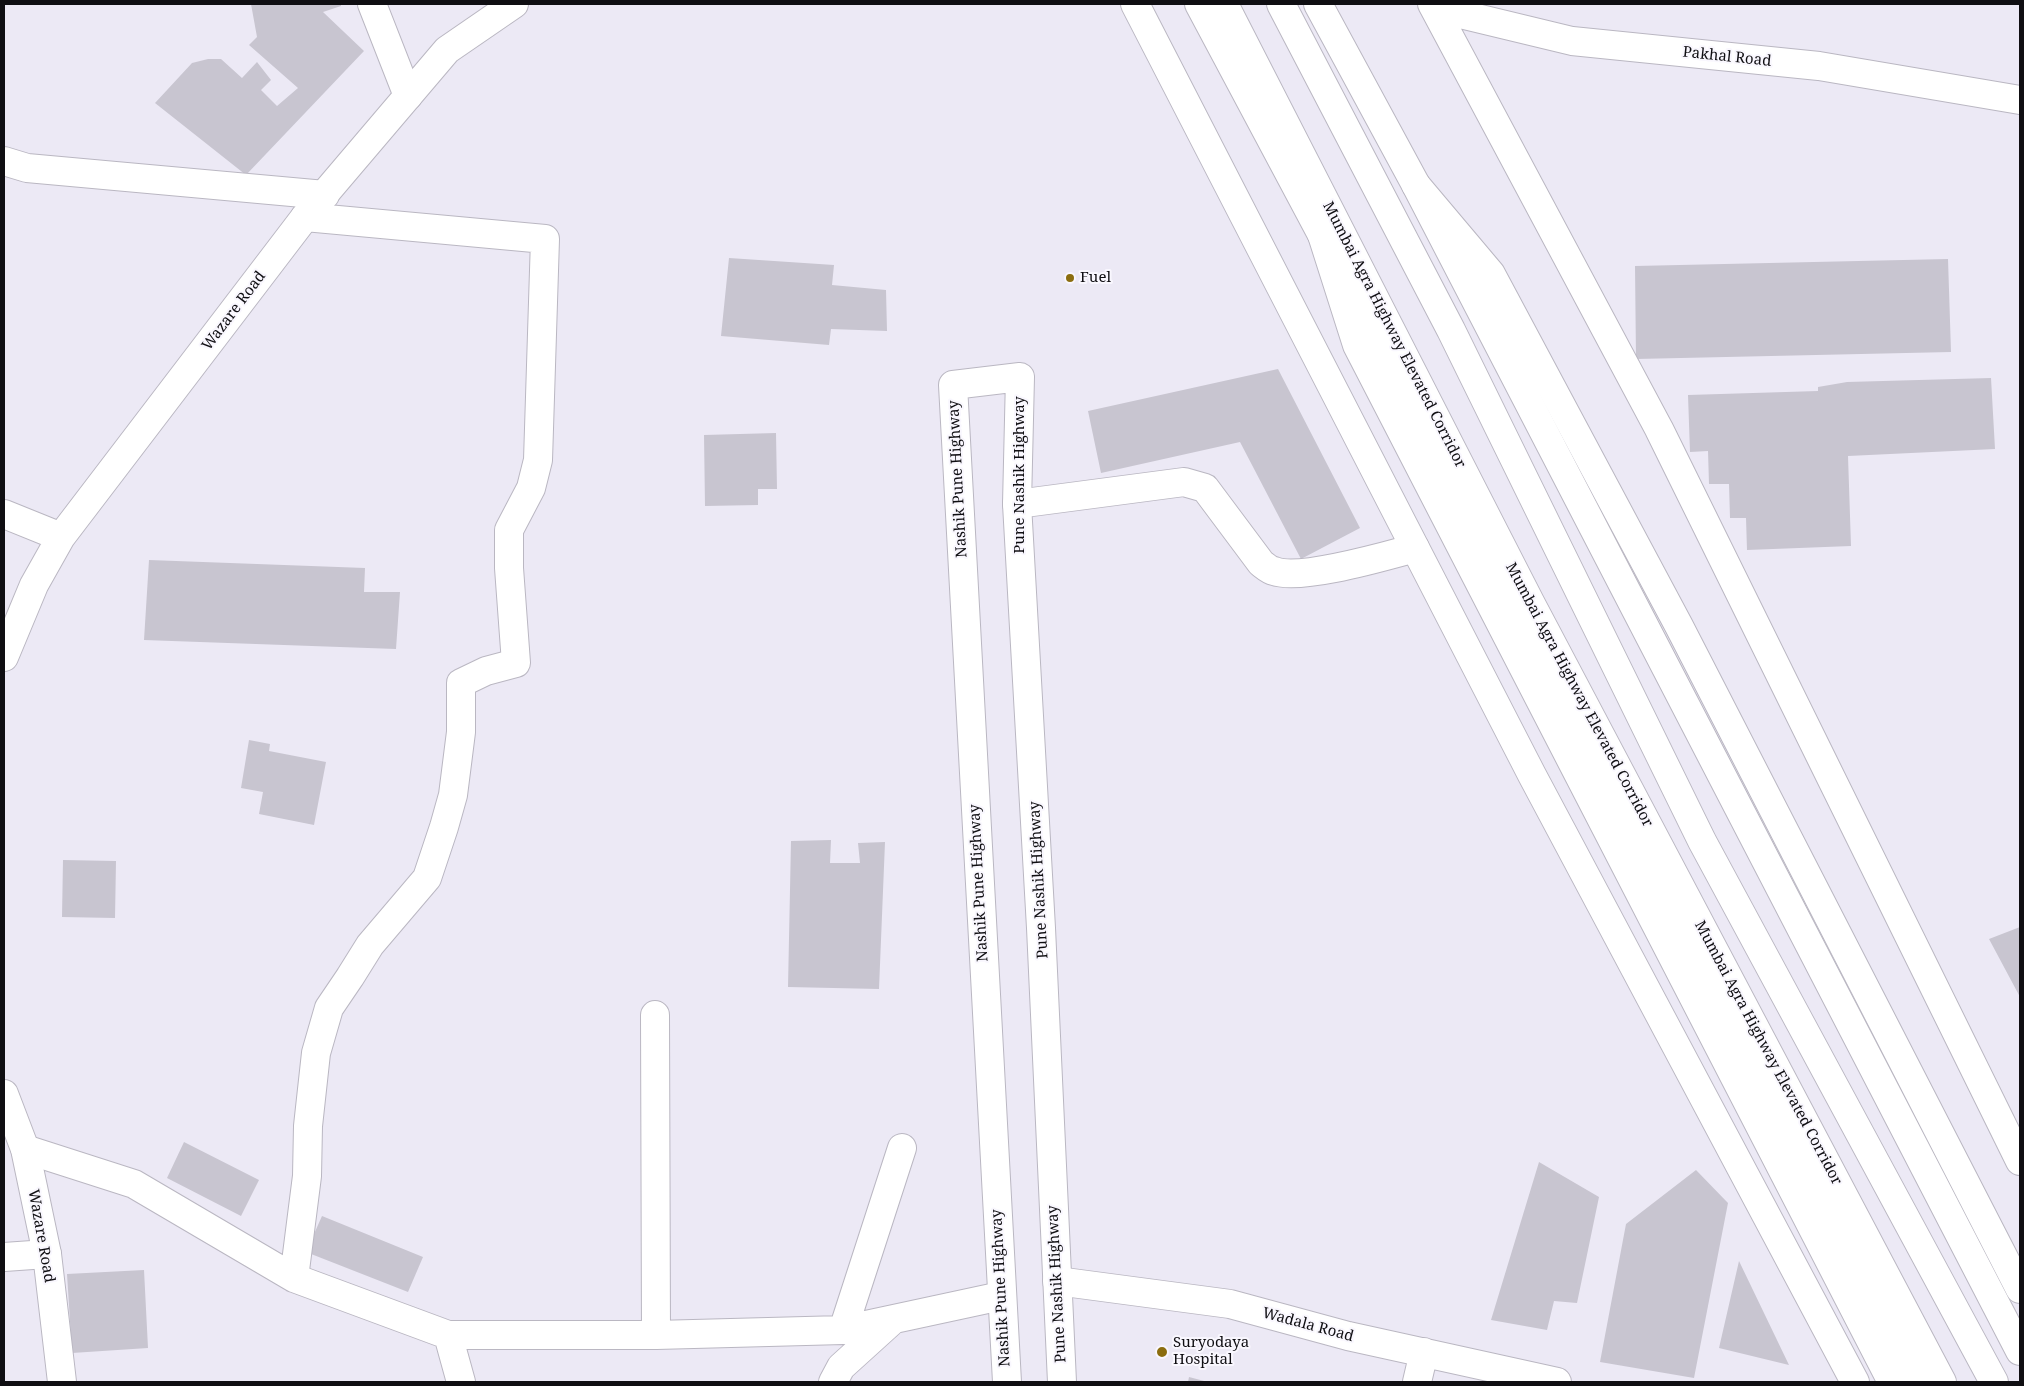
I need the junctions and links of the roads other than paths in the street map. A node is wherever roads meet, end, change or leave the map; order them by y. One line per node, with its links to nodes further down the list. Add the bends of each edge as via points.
1 (372, 4): 9 (main road)
2 (514, 4): 9 (main road, Wazare Road, via 447,50)
3 (1135, 4): 20 (main road)
4 (1199, 4): 15 (main road)
5 (1224, 4): 49 (main road, Mumbai Agra Highway Elevated Corridor, via 1530,602)
6 (1281, 4): 50 (main road, via 1451,330 1702,841)
7 (1318, 4): 12 (main road)
8 (1433, 6): 10 (main road, Pakhal Road, via 1572,41 1819,66); 26 (main road, via 1659,429)
9 (408, 96): 13 (main road, Wazare Road)
10 (2020, 100)
11 (4, 160): 13 (main road, via 27,168)
12 (1416, 185): 31 (main road, via 1491,274 1679,626); 37 (main road)
13 (324, 195): 14 (main road, Wazare Road)
14 (306, 217): 19 (main road, Wazare Road); 29 (main road, via 545,239 538,460 531,488 509,530 516,663 486,671 460,683 460,732 453,795 427,878 370,945 329,1008 316,1053 308,1126 308,1176)
15 (1322, 236): 47 (main road, via 1357,345); 48 (main road)
16 (954, 385): 17 (main road, Pune Nashik Highway, via 1020,378); 32 (main road, Nashik Pune Highway)
17 (1018, 504): 20 (main road, via 1184,482 1205,488 1260,563 1273,571 1292,574 1365,562); 30 (main road, Pune Nashik Highway, via 1042,928)
18 (4, 514): 19 (main road)
19 (61, 537): 21 (main road, Wazare Road, via 34,585)
20 (1415, 548): 46 (main road)
21 (4, 657)
22 (655, 1015): 36 (main road)
23 (4, 1094): 25 (main road, Wazare Road)
24 (902, 1148): 34 (main road)
25 (25, 1149): 27 (main road, Wazare Road); 29 (main road, via 134,1184)
26 (2020, 1161)
27 (47, 1254): 28 (main road); 39 (main road, Wazare Road)
28 (4, 1257)
29 (294, 1278): 35 (main road)
30 (1057, 1282): 38 (main road, Wadala Road, via 1230,1304 1348,1336); 43 (main road, Pune Nashik Highway)
31 (2020, 1289)
32 (1001, 1296): 33 (main road); 42 (main road, Nashik Pune Highway)
33 (895, 1318): 34 (main road); 41 (main road, via 841,1367)
34 (843, 1330): 36 (main road)
35 (448, 1335): 36 (main road); 40 (main road)
36 (656, 1335)
37 (2020, 1351)
38 (1424, 1352): 44 (main road); 45 (main road, Wadala Road)
39 (62, 1382)
40 (461, 1382)
41 (833, 1382)
42 (1007, 1382)
43 (1062, 1382)
44 (1417, 1382)
45 (1557, 1382)
46 (1855, 1382)
47 (1892, 1382)
48 (1914, 1382)
49 (1942, 1382)
50 (1994, 1382)

